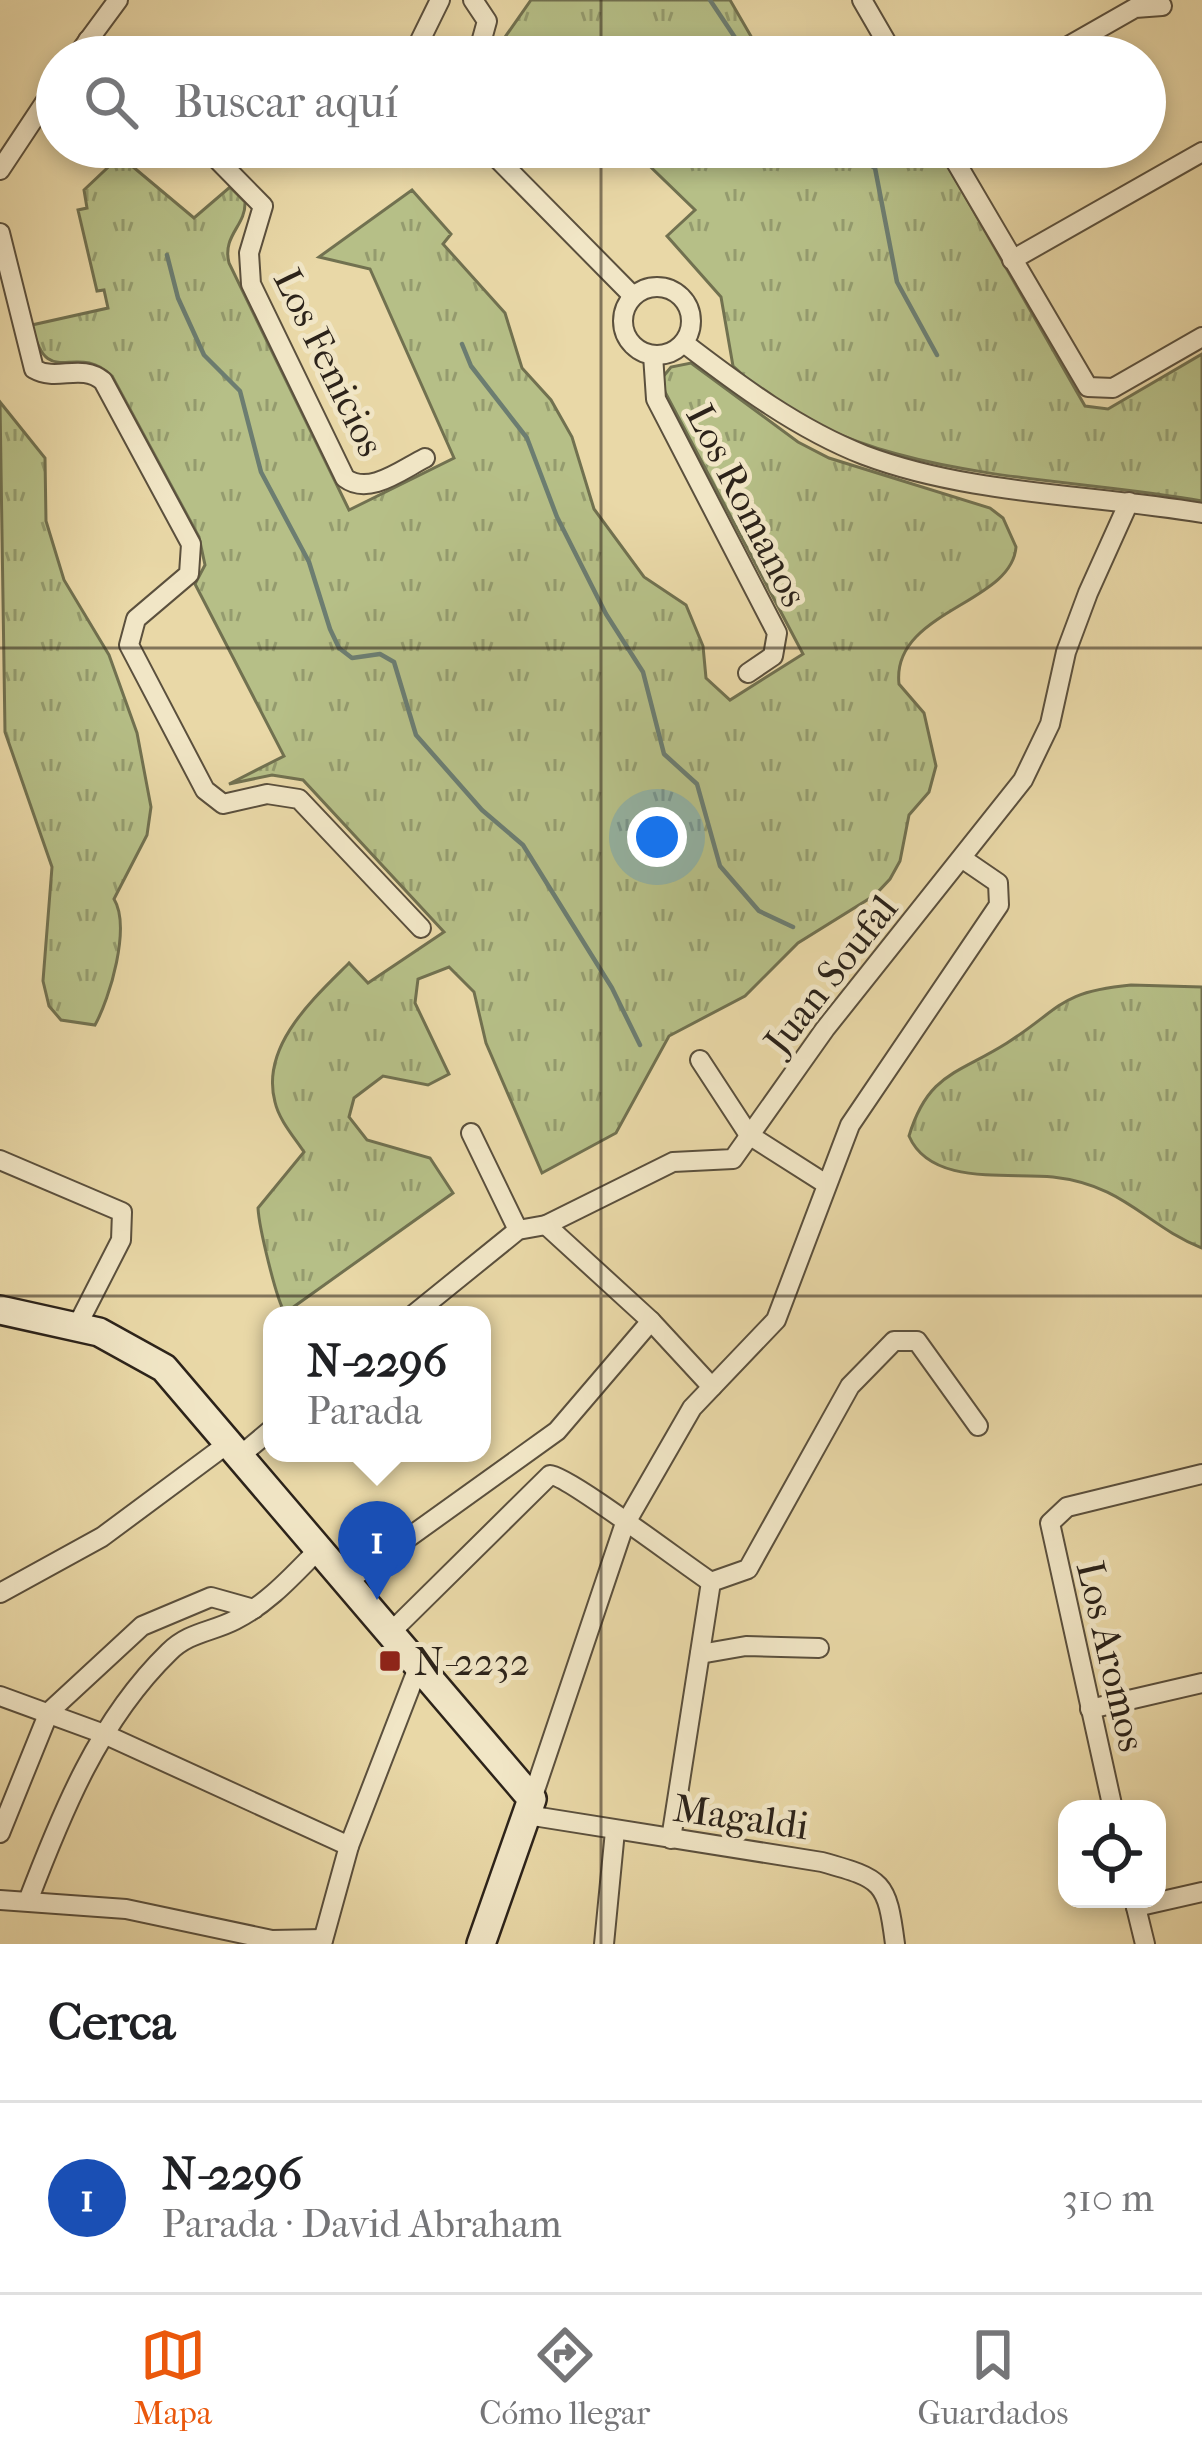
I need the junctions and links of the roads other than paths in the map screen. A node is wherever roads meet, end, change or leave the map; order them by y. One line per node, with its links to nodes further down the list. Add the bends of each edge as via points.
1 (118, 0): 7 (street)
2 (440, 0): 6 (street)
3 (473, 0): 8 (street, via 487,21)
4 (862, 0): 9 (street)
5 (1162, 7): 10 (street, via 1135,8)
6 (427, 9)
7 (91, 36)
8 (483, 36)
9 (883, 36)
10 (1086, 36)
11 (36, 116): 16 (street)
12 (1202, 152): 18 (street)
13 (225, 168): 23 (street, Los Fenicios, via 262,206 250,284 345,478 371,484)
14 (507, 168): 19 (street)
15 (959, 168): 18 (street)
16 (0, 170)
17 (0, 233): 28 (street, via 34,369 103,381 191,544 189,574 136,619 129,645 205,790 223,804 267,794 299,799)
18 (1012, 260): 20 (street, via 1082,381 1097,391)
19 (633, 296): 21 (street, via 653,287 676,292 690,310); 22 (street, Los Romanos, via 622,327 633,346)
20 (1202, 337)
21 (684, 343): 22 (street); 24 (street, via 778,411 865,455 984,484)
22 (653, 355): 26 (street, Los Romanos, via 656,399 777,633 773,656)
23 (424, 458)
24 (1129, 502): 25 (street); 27 (street, Juan Soufal, via 1066,652 1050,724 1023,780)
25 (1202, 513)
26 (748, 673)
27 (963, 859): 31 (street, Juan Soufal); 33 (street, via 998,883 999,905 871,1089)
28 (421, 928)
29 (700, 1060): 31 (street)
30 (470, 1133): 35 (street)
31 (749, 1135): 33 (street); 34 (street, Juan Soufal, via 733,1159 673,1162)
32 (0, 1160): 39 (street, via 122,1212 121,1240)
33 (826, 1184): 40 (street, via 776,1320)
34 (546, 1225): 35 (street, Juan Soufal); 38 (street)
35 (518, 1230): 36 (street, Juan Soufal)
36 (424, 1306)
37 (0, 1310): 39 (main road)
38 (651, 1321): 40 (street); 47 (street, via 557,1431)
39 (77, 1326): 43 (main road, via 145,1353)
40 (712, 1387): 45 (street, via 675,1432)
41 (978, 1426): 48 (street, via 917,1341 894,1341 850,1386 748,1569)
42 (263, 1434): 43 (street)
43 (235, 1448): 46 (main road); 49 (street)
44 (1202, 1474): 57 (street, Los Aromos, via 1067,1507 1052,1518 1049,1534)
45 (624, 1526): 48 (street); 51 (street, via 563,1475 550,1475); 61 (street)
46 (320, 1548): 47 (main road); 50 (street)
47 (348, 1581): 51 (main road)
48 (711, 1582): 53 (street)
49 (0, 1593)
50 (254, 1609): 58 (street, via 227,1597 189,1602 142,1626); 59 (street, via 169,1652)
51 (391, 1632): 54 (main road)
52 (819, 1648): 53 (street)
53 (700, 1654): 64 (street)
54 (419, 1665): 61 (main road); 65 (street)
55 (1202, 1683): 57 (street)
56 (0, 1696): 58 (street)
57 (1090, 1709): 60 (street, Los Aromos)
58 (49, 1712): 59 (street); 63 (street)
59 (104, 1734): 65 (street); 69 (street, via 65,1804)
60 (1111, 1800)
61 (529, 1807): 62 (street, Magaldi); 72 (main road)
62 (615, 1832): 64 (street, Magaldi); 73 (street)
63 (0, 1833)
64 (671, 1839): 74 (street, Magaldi, via 870,1876 889,1898)
65 (349, 1846): 71 (street)
66 (1202, 1892): 67 (street)
67 (1166, 1898)
68 (0, 1900): 69 (street)
69 (28, 1901): 71 (street)
70 (1136, 1908): 75 (street)
71 (323, 1941)
72 (481, 1944)
73 (604, 1944)
74 (895, 1944)
75 (1145, 1944)

